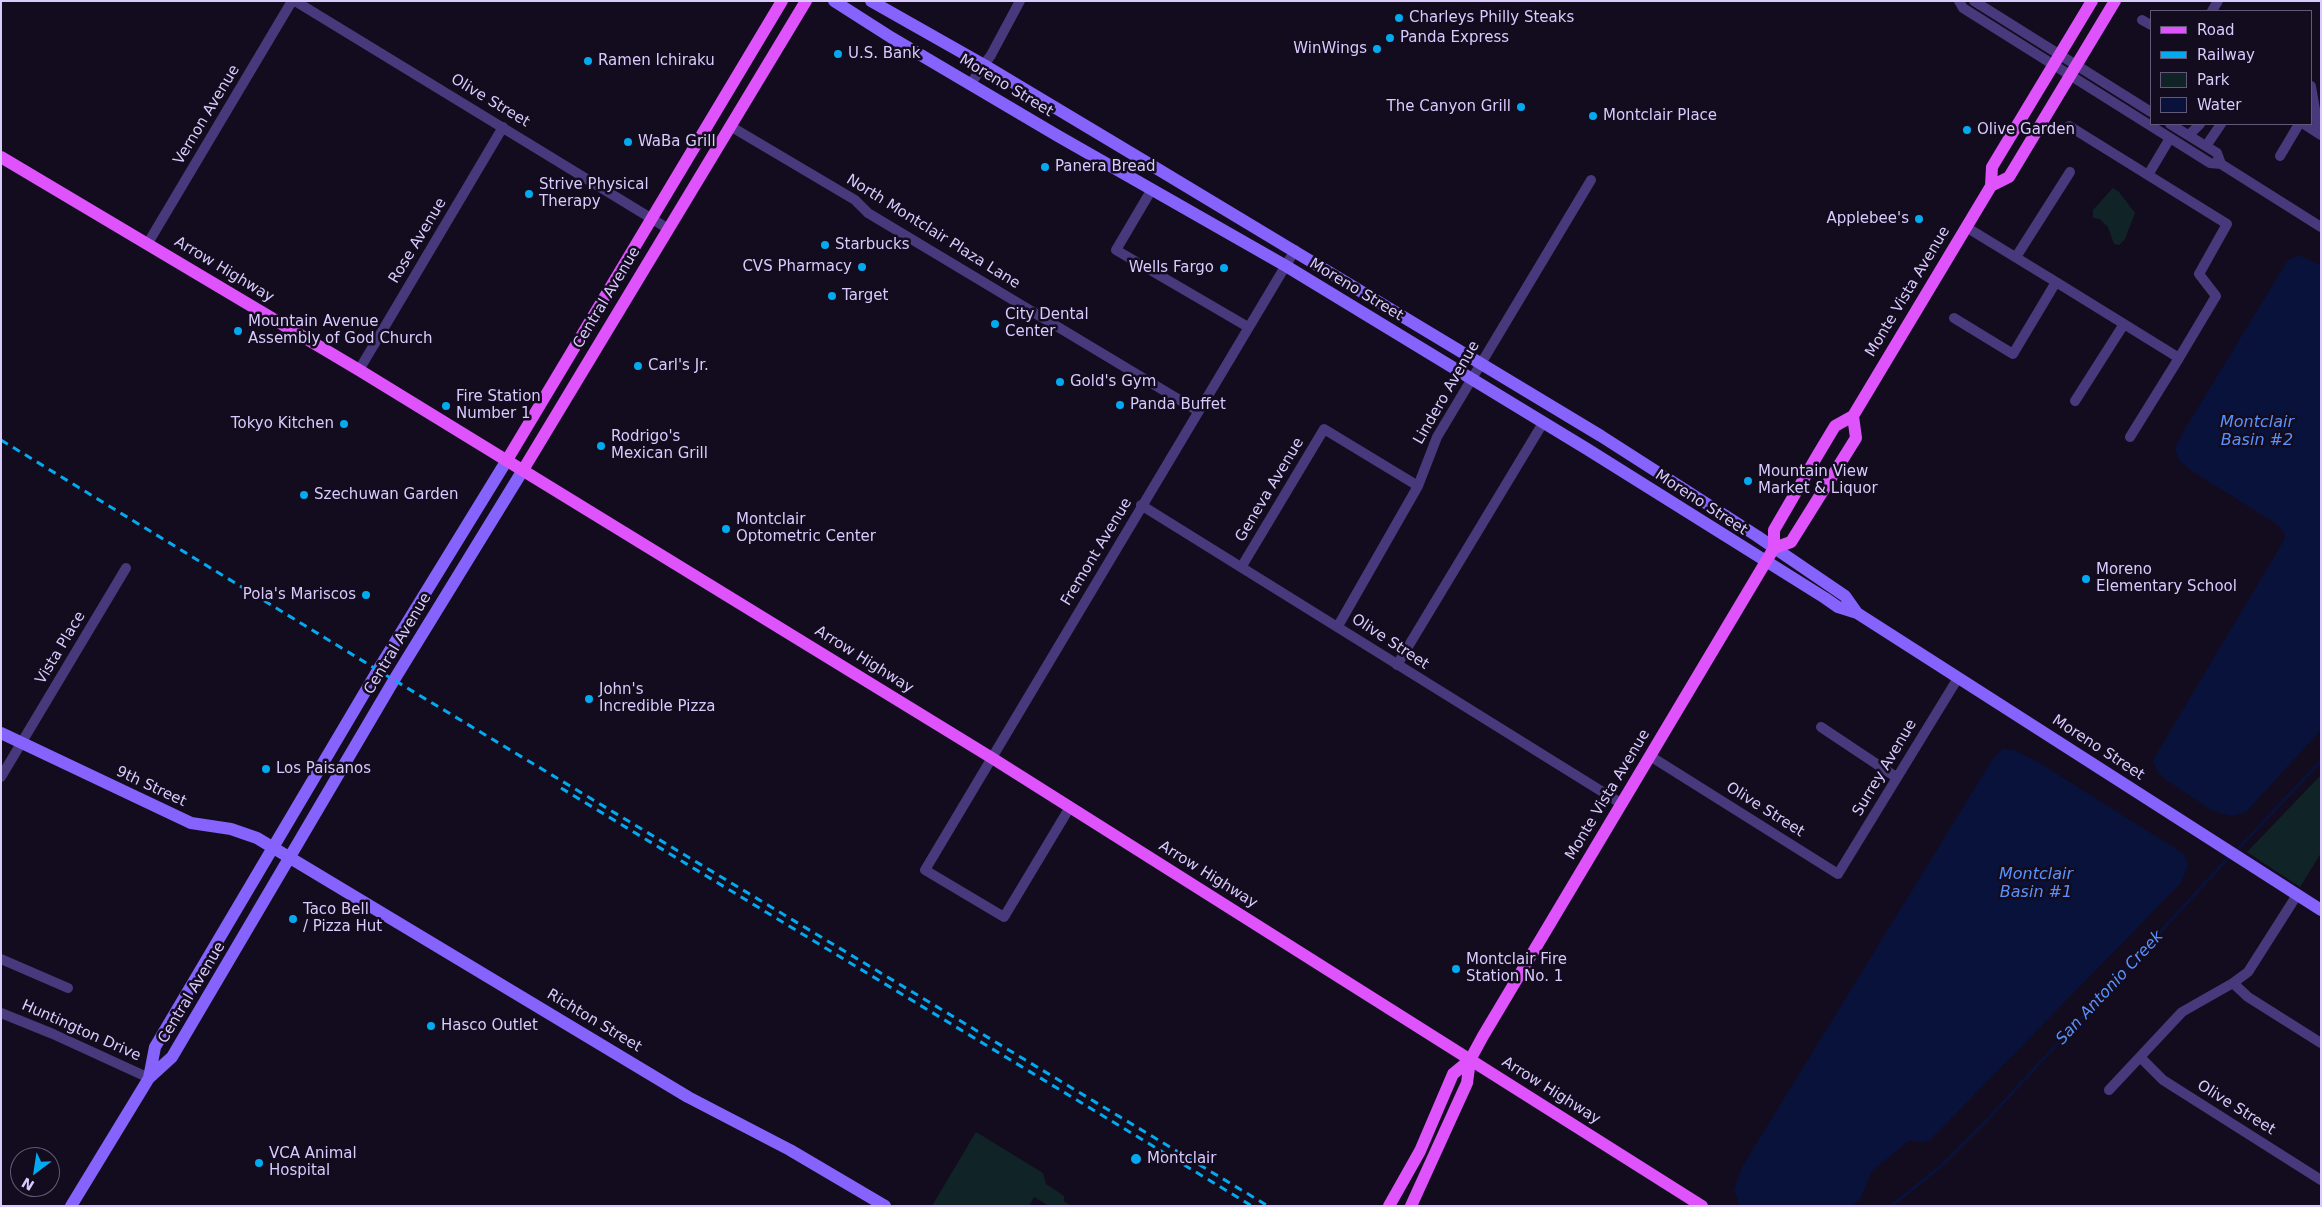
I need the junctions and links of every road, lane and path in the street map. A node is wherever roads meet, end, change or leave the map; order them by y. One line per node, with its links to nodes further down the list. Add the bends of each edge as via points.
1 (294, 1): 24 (street, Olive Street); 43 (street, Vernon Avenue)
2 (782, 1): 39 (main road, Central Avenue)
3 (806, 1): 25 (main road, Central Avenue)
4 (834, 1): 14 (street, Moreno Street)
5 (871, 1): 12 (street, Moreno Street)
6 (1020, 1): 12 (street)
7 (1959, 1): 11 (street, via 1963,8)
8 (1974, 1): 11 (street)
9 (2092, 1): 11 (main road, Monte Vista Avenue)
10 (2116, 1): 13 (main road, Monte Vista Avenue)
11 (2058, 60): 13 (street); 37 (main road, Monte Vista Avenue, via 1992,167)
12 (984, 65): 14 (street); 44 (street, Moreno Street)
13 (2074, 70): 16 (street); 17 (street); 37 (main road, Monte Vista Avenue, via 2010,177)
14 (971, 82): 38 (street, Moreno Street)
15 (2312, 92): 27 (street)
16 (2150, 111)
17 (2150, 124)
18 (2152, 125): 29 (street)
19 (2172, 125): 28 (street)
20 (2199, 125): 28 (street)
21 (2220, 125): 30 (street)
22 (2298, 125): 31 (street)
23 (2306, 125): 27 (street)
24 (503, 126): 39 (street, Olive Street); 53 (street, Rose Avenue)
25 (730, 126): 42 (main road, Central Avenue); 56 (street, North Montclair Plaza Lane, via 855,200 868,213)
26 (2069, 126): 35 (street)
27 (2320, 134)
28 (2189, 135): 30 (street)
29 (2170, 138): 33 (street, via 2210,163); 35 (street)
30 (2206, 146): 33 (street, via 2217,153)
31 (2280, 156)
32 (1, 157): 43 (main road, Arrow Highway)
33 (2221, 164): 40 (street)
34 (2070, 172): 45 (street)
35 (2148, 175): 51 (street, via 2227,224 2199,274 2216,296)
36 (1591, 180): 52 (street, Lindero Avenue)
37 (1991, 186): 41 (main road, Monte Vista Avenue)
38 (1152, 189): 46 (street, Moreno Street); 50 (street, via 1116,250)
39 (651, 218): 42 (street, Olive Street); 60 (main road, Central Avenue)
40 (2321, 226)
41 (1966, 227): 45 (street); 57 (main road, Monte Vista Avenue)
42 (667, 228): 61 (main road, Central Avenue)
43 (148, 243): 53 (main road, Arrow Highway)
44 (1295, 250): 46 (street, Fremont Avenue); 52 (street, Moreno Street)
45 (2016, 257): 47 (street)
46 (1286, 266): 50 (street, Fremont Avenue); 54 (street, Moreno Street)
47 (2056, 282): 48 (street, via 2013,354); 49 (street)
48 (1954, 318)
49 (2124, 324): 51 (street); 55 (street)
50 (1248, 327): 56 (street, Fremont Avenue)
51 (2179, 358): 59 (street)
52 (1482, 362): 54 (street, Lindero Avenue); 64 (street, Moreno Street)
53 (359, 370): 60 (main road, Arrow Highway)
54 (1472, 379): 58 (street, Moreno Street); 62 (street, Lindero Avenue, via 1431,449)
55 (2075, 401)
56 (1198, 411): 63 (street, Fremont Avenue)
57 (1854, 416): 64 (main road, Monte Vista Avenue, via 1835,426 1830,433 1774,530); 64 (main road, via 1856,438 1791,542)
58 (1543, 423): 65 (street, Moreno Street); 70 (street)
59 (2130, 438)
60 (507, 460): 61 (main road, Arrow Highway); 81 (street, Central Avenue)
61 (523, 470): 76 (main road, Arrow Highway); 82 (street, Central Avenue)
62 (1418, 486): 66 (street, Geneva Avenue, via 1324,429); 69 (street, Lindero Avenue)
63 (1141, 505): 66 (street, Olive Street); 76 (street, Fremont Avenue)
64 (1774, 548): 65 (main road, Monte Vista Avenue); 68 (street, Moreno Street, via 1845,596)
65 (1766, 562): 68 (street, Moreno Street, via 1838,607); 75 (main road, Monte Vista Avenue)
66 (1242, 566): 69 (street, Olive Street)
67 (126, 568): 74 (street, Vista Place)
68 (1857, 613): 71 (street, Moreno Street)
69 (1338, 626): 70 (street, Olive Street)
70 (1398, 665): 79 (street, Olive Street)
71 (1958, 678): 78 (street, Surrey Avenue); 84 (street, Moreno Street)
72 (1821, 727): 78 (street)
73 (1, 733): 74 (street, 9th Street)
74 (22, 743): 77 (street, Vista Place); 81 (street, 9th Street, via 191,823 246,833)
75 (1650, 756): 79 (main road, Monte Vista Avenue); 83 (street, Olive Street)
76 (992, 758): 80 (main road, Arrow Highway); 80 (street, Fremont Avenue, via 925,870 1004,916)
77 (1, 777)
78 (1896, 777): 83 (street, Surrey Avenue)
79 (1622, 804): 92 (main road, Monte Vista Avenue)
80 (1070, 807): 92 (main road, Arrow Highway)
81 (273, 848): 82 (street, 9th Street); 93 (street, Central Avenue, via 155,1048)
82 (289, 859): 93 (street, Central Avenue, via 172,1057); 97 (street, Richton Street, via 688,1097 790,1150)
83 (1838, 874)
84 (2298, 895): 85 (street, Moreno Street); 87 (street, via 2248,972)
85 (2321, 910)
86 (1, 959): 88 (street)
87 (2233, 983): 90 (street, via 2248,997); 91 (street, via 2182,1012)
88 (68, 988)
89 (1, 1013): 93 (street, Huntington Drive)
90 (2321, 1043)
91 (2140, 1057): 94 (street); 95 (street, Olive Street, via 2164,1080)
92 (1470, 1060): 98 (main road, Monte Vista Avenue, via 1454,1074 1420,1151); 99 (main road, Monte Vista Avenue, via 1467,1082); 100 (main road, Arrow Highway)
93 (149, 1078): 96 (street)
94 (2109, 1090)
95 (2321, 1180)
96 (71, 1206)
97 (884, 1206)
98 (1388, 1206)
99 (1411, 1206)
100 (1702, 1206)

